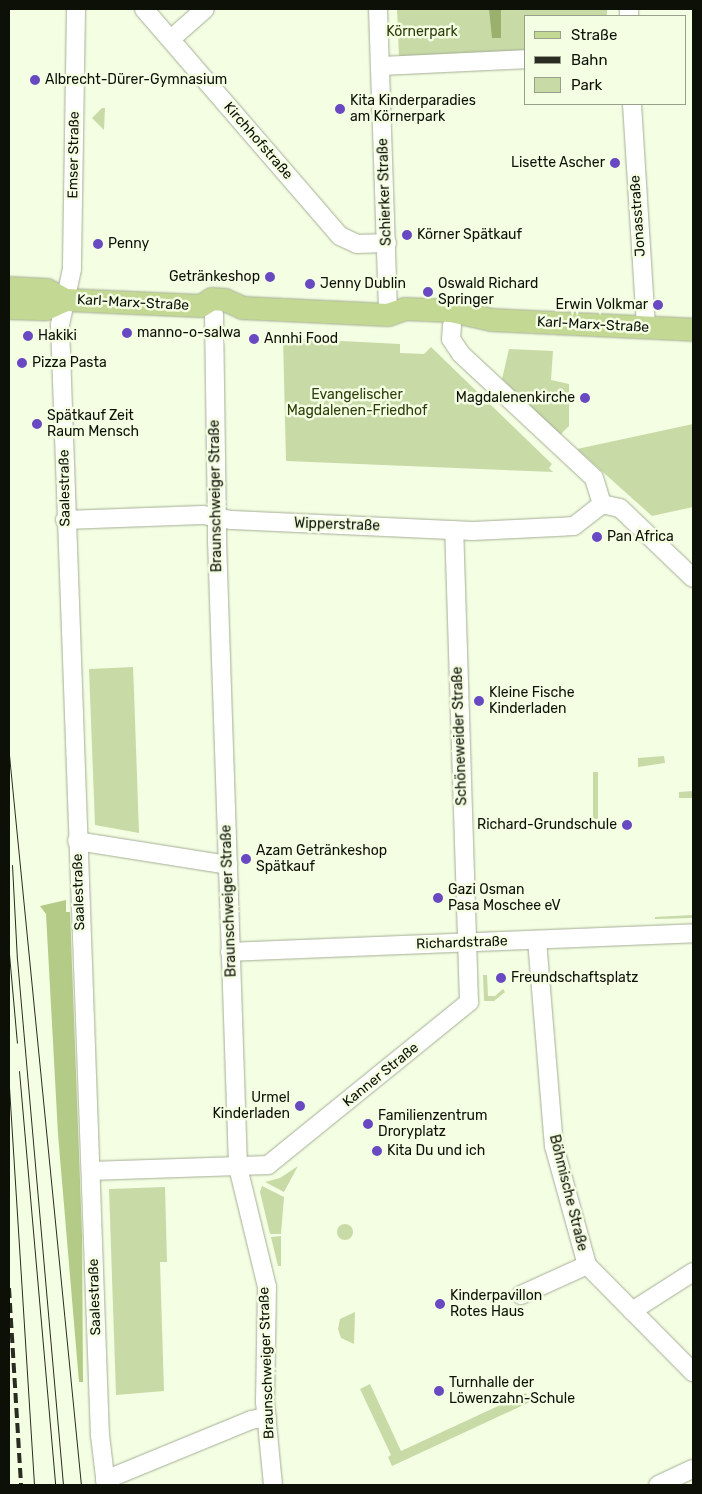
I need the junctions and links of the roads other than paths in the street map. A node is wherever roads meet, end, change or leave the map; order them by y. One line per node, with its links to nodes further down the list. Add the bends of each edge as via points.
1 (76, 9): 11 (street, Emser Straße, via 72,269)
2 (144, 9): 5 (street, Kirchhofstraße)
3 (205, 9): 5 (street)
4 (378, 9): 7 (street, Schierker Straße)
5 (170, 39): 9 (street, Kirchhofstraße, via 345,240 357,244)
6 (524, 59): 7 (street)
7 (380, 66): 9 (street, Schierker Straße)
8 (632, 105): 17 (street, Jonasstraße)
9 (387, 243): 14 (street, Schierker Straße)
10 (9, 288): 11 (main road, Karl-Marx-Straße, via 47,290)
11 (66, 300): 12 (main road, Karl-Marx-Straße, via 46,309); 13 (main road, Karl-Marx-Straße); 21 (street, Saalestraße, via 60,325)
12 (9, 308)
13 (208, 310): 14 (main road, Karl-Marx-Straße, via 228,314 243,308); 20 (street, Braunschweiger Straße)
14 (388, 315): 15 (main road, Karl-Marx-Straße, via 405,309 461,312); 16 (main road, Karl-Marx-Straße, via 404,322)
15 (492, 320): 16 (main road, Karl-Marx-Straße); 17 (main road, Karl-Marx-Straße)
16 (452, 325): 19 (street, via 451,339 461,354 594,478)
17 (646, 327): 18 (main road, Karl-Marx-Straße)
18 (693, 330)
19 (602, 504): 22 (street, Wipperstraße, via 574,526); 23 (street, via 620,508)
20 (217, 518): 21 (street, Wipperstraße, via 203,515); 22 (street, Wipperstraße); 25 (street, Braunschweiger Straße)
21 (65, 520): 24 (street, Saalestraße)
22 (454, 530): 28 (street, Schöneweider Straße)
23 (693, 578)
24 (77, 841): 25 (street); 31 (street, Saalestraße)
25 (228, 866): 29 (street, Braunschweiger Straße)
26 (693, 933): 27 (street, Richardstraße)
27 (537, 940): 28 (street, Richardstraße); 32 (street, Böhmische Straße, via 554,1146)
28 (467, 942): 29 (street, Richardstraße); 30 (street, Kanner Straße, via 470,995 465,1008 274,1161 264,1166)
29 (230, 952): 30 (street, Braunschweiger Straße)
30 (238, 1166): 31 (street, Kanner Straße); 37 (street, Braunschweiger Straße, via 267,1287)
31 (91, 1171): 39 (street, Saalestraße, via 100,1435)
32 (587, 1265): 34 (street); 35 (street, Böhmische Straße)
33 (693, 1272): 35 (street)
34 (521, 1296)
35 (632, 1311): 36 (street, Böhmische Straße)
36 (693, 1372)
37 (266, 1418): 39 (street, via 251,1420); 40 (street, Braunschweiger Straße)
38 (693, 1469): 41 (street)
39 (105, 1482)
40 (273, 1485)
41 (658, 1485)

